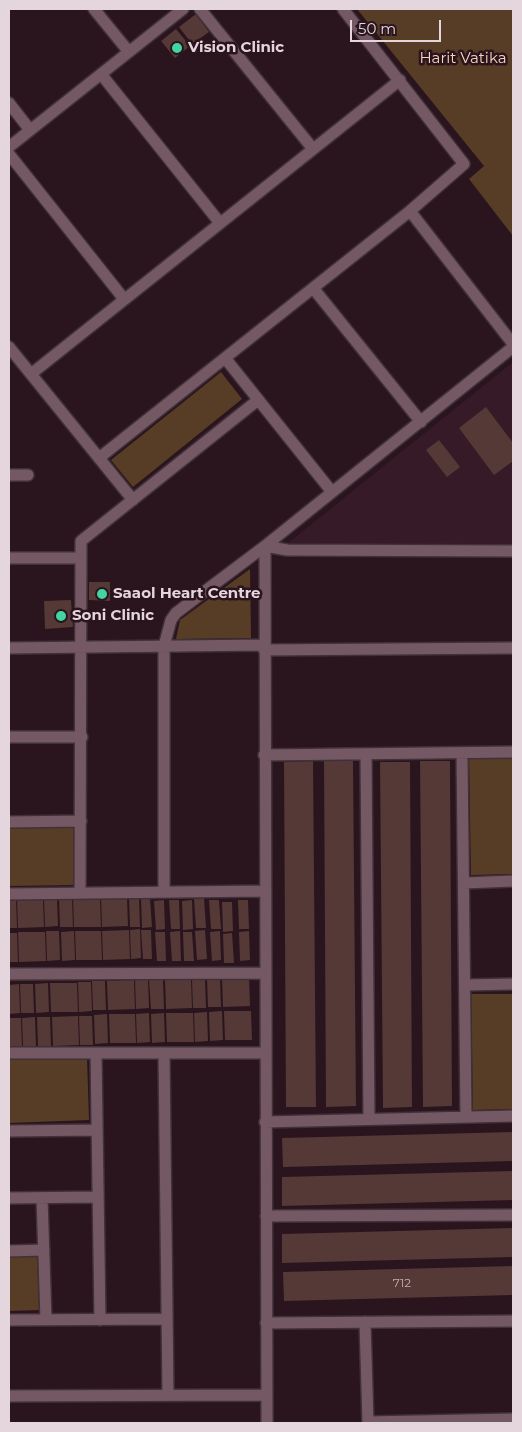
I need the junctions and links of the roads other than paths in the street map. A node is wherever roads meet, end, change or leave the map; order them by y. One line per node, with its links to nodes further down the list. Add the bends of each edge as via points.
1 (94, 9): 5 (street)
2 (183, 9): 5 (street)
3 (200, 9): 11 (street)
4 (343, 9): 7 (street)
5 (129, 52): 6 (street)
6 (101, 74): 9 (street); 14 (street)
7 (400, 80): 11 (street); 13 (street, via 464,164)
8 (9, 103): 9 (street)
9 (30, 130): 10 (street)
10 (9, 147)
11 (313, 149): 14 (street)
12 (9, 154): 16 (street)
13 (410, 211): 15 (street); 17 (street)
14 (220, 223): 16 (street)
15 (313, 288): 19 (street); 22 (street)
16 (124, 299): 20 (street)
17 (513, 345): 22 (street)
18 (9, 347): 20 (street)
19 (225, 358): 21 (street); 23 (street)
20 (30, 374): 23 (street)
21 (258, 400): 26 (street); 27 (street)
22 (421, 422): 26 (street)
23 (99, 458): 27 (street)
24 (9, 475): 25 (street)
25 (28, 475)
26 (332, 492): 28 (street)
27 (133, 500): 31 (street, via 84,539 80,544)
28 (264, 546): 29 (street, via 287,550); 32 (street, via 176,613); 34 (street)
29 (513, 551)
30 (9, 558): 31 (street)
31 (82, 558): 33 (street)
32 (164, 646): 33 (street); 34 (street); 48 (street)
33 (82, 647): 35 (street); 38 (street)
34 (264, 647): 36 (street); 42 (street)
35 (9, 648)
36 (513, 648)
37 (9, 737): 38 (street)
38 (82, 737): 43 (street)
39 (513, 752): 40 (street)
40 (462, 753): 41 (street); 46 (street)
41 (366, 754): 42 (street); 61 (street)
42 (264, 755): 47 (street)
43 (81, 821): 44 (street); 49 (street)
44 (9, 822)
45 (513, 881): 46 (street)
46 (464, 883): 54 (street)
47 (264, 891): 48 (street); 51 (street)
48 (164, 892): 49 (street)
49 (80, 893): 50 (street)
50 (9, 894)
51 (264, 973): 52 (street); 58 (street)
52 (9, 974)
53 (513, 984): 54 (street)
54 (465, 985): 60 (street)
55 (9, 1053): 56 (street)
56 (96, 1053): 57 (street); 63 (street)
57 (164, 1053): 58 (street); 72 (street)
58 (265, 1053): 62 (street)
59 (513, 1116): 60 (street)
60 (466, 1117): 61 (street)
61 (369, 1119): 62 (street)
62 (265, 1122): 69 (street)
63 (97, 1130): 64 (street); 65 (street)
64 (9, 1131)
65 (98, 1197): 67 (street); 75 (street)
66 (9, 1198): 67 (street)
67 (42, 1198): 71 (street)
68 (513, 1215): 69 (street)
69 (266, 1216): 78 (street)
70 (9, 1250): 71 (street)
71 (44, 1250): 74 (street)
72 (167, 1319): 75 (street); 79 (street)
73 (9, 1320): 74 (street)
74 (46, 1320): 75 (street)
75 (100, 1320)
76 (513, 1320): 77 (street)
77 (365, 1322): 78 (street); 83 (street)
78 (266, 1323): 80 (street)
79 (168, 1395): 80 (street); 81 (street)
80 (267, 1395): 85 (street)
81 (9, 1396)
82 (513, 1419): 84 (street)
83 (368, 1422): 84 (street)
84 (452, 1422)
85 (267, 1423)

